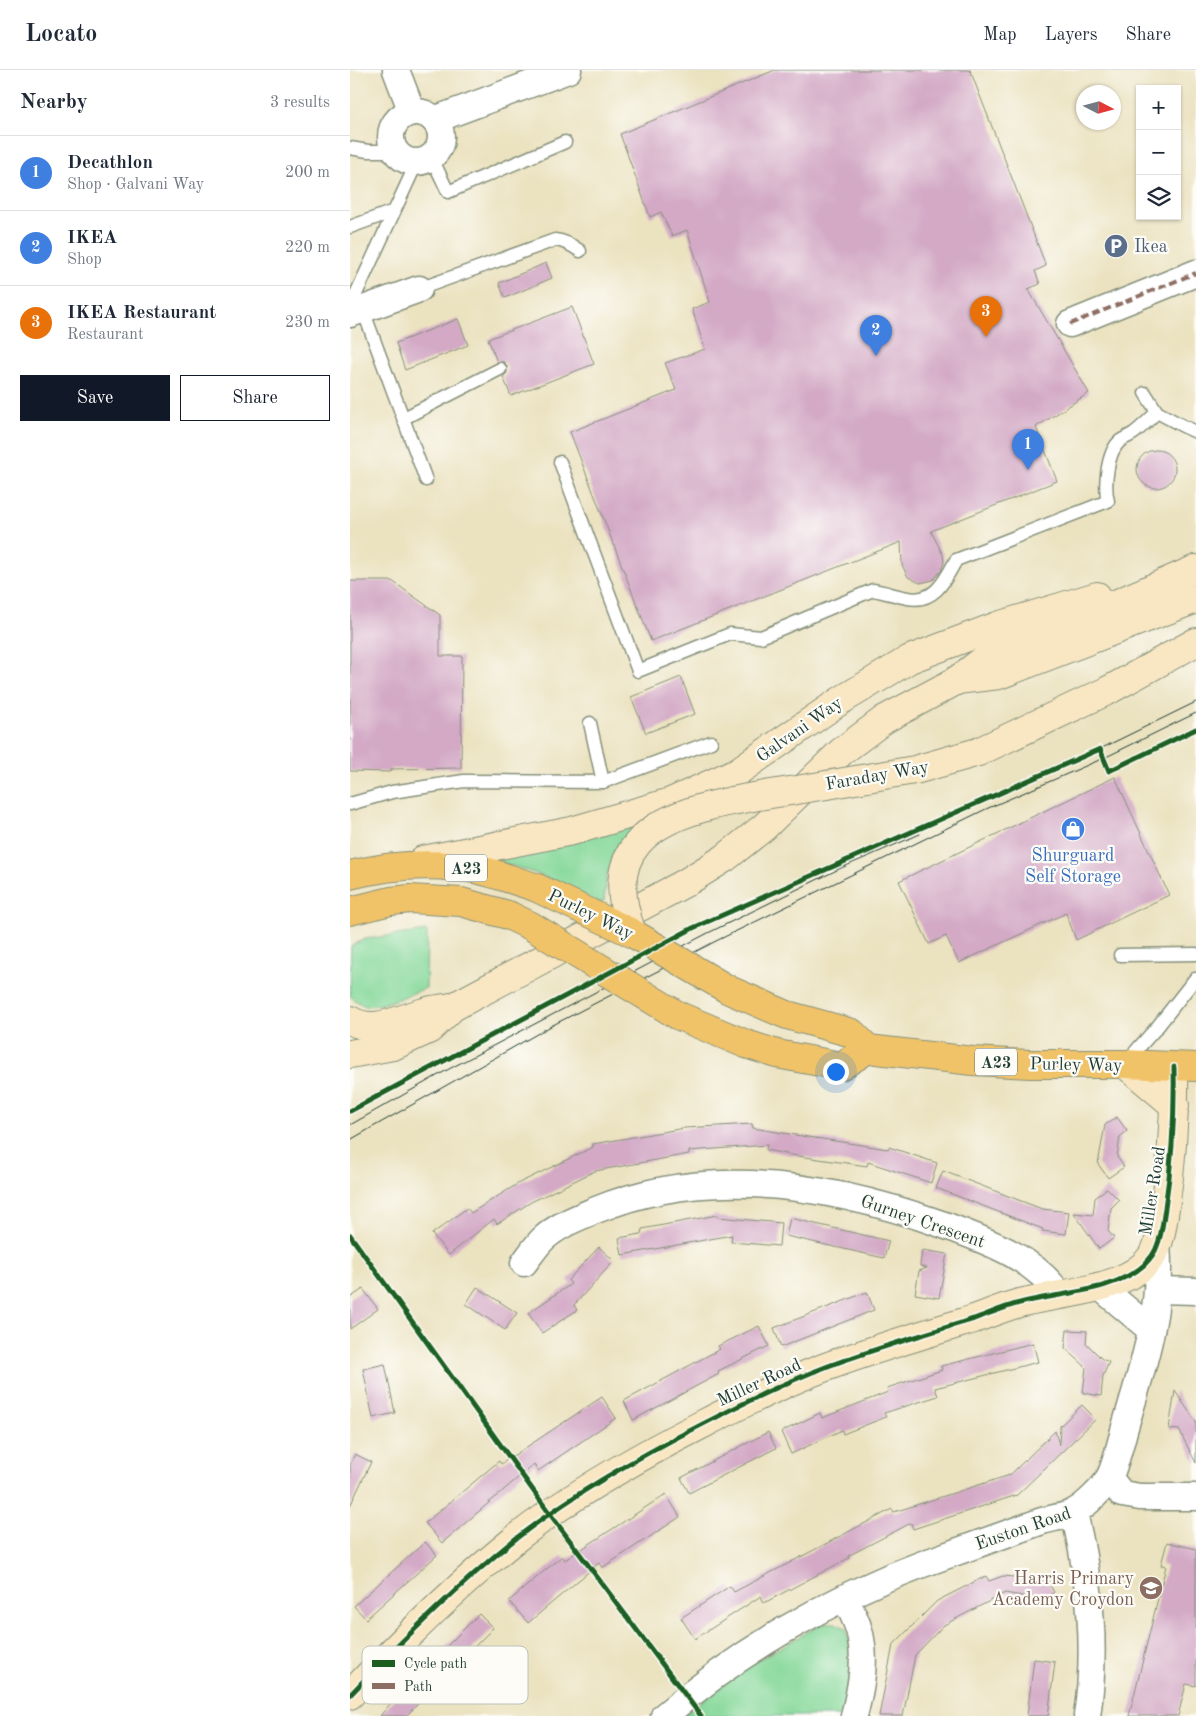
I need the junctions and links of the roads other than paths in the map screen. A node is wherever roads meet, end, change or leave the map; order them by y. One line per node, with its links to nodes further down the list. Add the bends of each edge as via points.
1 (396, 70): 3 (street)
2 (568, 70): 3 (street)
3 (423, 116): 6 (street, via 438,127 440,143 437,150); 6 (street, via 400,118 392,129 391,136)
4 (565, 142): 6 (lane, via 448,192)
5 (350, 148): 6 (lane)
6 (414, 156): 7 (lane)
7 (394, 211): 8 (lane); 12 (lane)
8 (350, 227)
9 (580, 251): 11 (lane, via 555,240)
10 (1196, 273): 13 (street)
11 (419, 289): 12 (street)
12 (354, 310): 17 (lane)
13 (1070, 324)
14 (500, 369): 17 (lane)
15 (1145, 393): 16 (lane)
16 (1157, 412): 18 (lane); 19 (lane, via 1119,442 1111,455 1105,491 1108,501 956,560 935,592 909,598 873,590 761,637 730,634 638,671)
17 (404, 418): 20 (lane)
18 (1196, 432)
19 (560, 462)
20 (426, 480)
21 (1196, 567): 24 (street, via 986,658); 29 (street, Galvani Way, via 997,626 910,659 840,701 737,772 671,802 572,831)
22 (1196, 599): 24 (street, via 999,675)
23 (1196, 642): 34 (street, Faraday Way, bridge, via 1109,690 978,752 915,770 719,803 665,822 638,842 624,867 622,897)
24 (956, 681): 38 (street, via 886,718 841,752 764,827 725,858 685,883)
25 (590, 723): 27 (lane)
26 (712, 742): 27 (lane)
27 (603, 782): 28 (lane, via 464,781 392,792)
28 (350, 804)
29 (395, 866): 30 (highway, Purley Way / A23); 34 (highway, Purley Way / A23, bridge, via 449,866 482,871 535,887)
30 (350, 875)
31 (390, 901): 32 (highway, A23); 33 (street); 40 (highway, A23, bridge, via 461,902 508,915 679,1016 777,1054 841,1066)
32 (350, 911)
33 (350, 926)
34 (632, 933): 40 (highway, Purley Way / A23, bridge, via 729,990 787,1015 852,1033)
35 (1196, 954): 36 (lane)
36 (1120, 955)
37 (1196, 981): 42 (lane)
38 (453, 1007): 39 (street, via 370,1027); 41 (street, via 430,1029 393,1046)
39 (350, 1020)
40 (868, 1049): 42 (highway, Purley Way / A23, via 973,1061)
41 (350, 1054)
42 (1125, 1064): 43 (highway, Purley Way / A23); 44 (street)
43 (1185, 1067): 44 (street, Miller Road)
44 (1175, 1106): 45 (street, Miller Road, via 1171,1163)
45 (1157, 1246): 47 (street, Miller Road, via 1150,1259 1134,1273); 48 (street, Euston Road)
46 (524, 1263): 50 (street, Gurney Crescent, via 542,1240 560,1226 614,1202 687,1186 756,1183 863,1199 968,1234 1025,1261 1040,1272)
47 (1100, 1286): 50 (street, Miller Road); 51 (street)
48 (1158, 1290): 49 (street); 51 (street, Euston Road)
49 (1196, 1291)
50 (1059, 1294): 56 (street, Miller Road, via 1016,1304 844,1360 779,1386 667,1443 582,1493 515,1540 443,1600)
51 (1151, 1330): 52 (street, Euston Road)
52 (1109, 1478): 53 (street, via 1122,1494); 54 (street, Euston Road)
53 (1196, 1497)
54 (1074, 1513): 55 (street, Euston Road, via 1050,1518 920,1565); 61 (street, via 1086,1573 1093,1642)
55 (845, 1598): 59 (street, Euston Road, via 749,1653); 60 (street, via 859,1628 862,1649 861,1684)
56 (396, 1646)
57 (362, 1682): 58 (street, Miller Road)
58 (350, 1695)
59 (664, 1716)
60 (854, 1716)
61 (1087, 1716)

